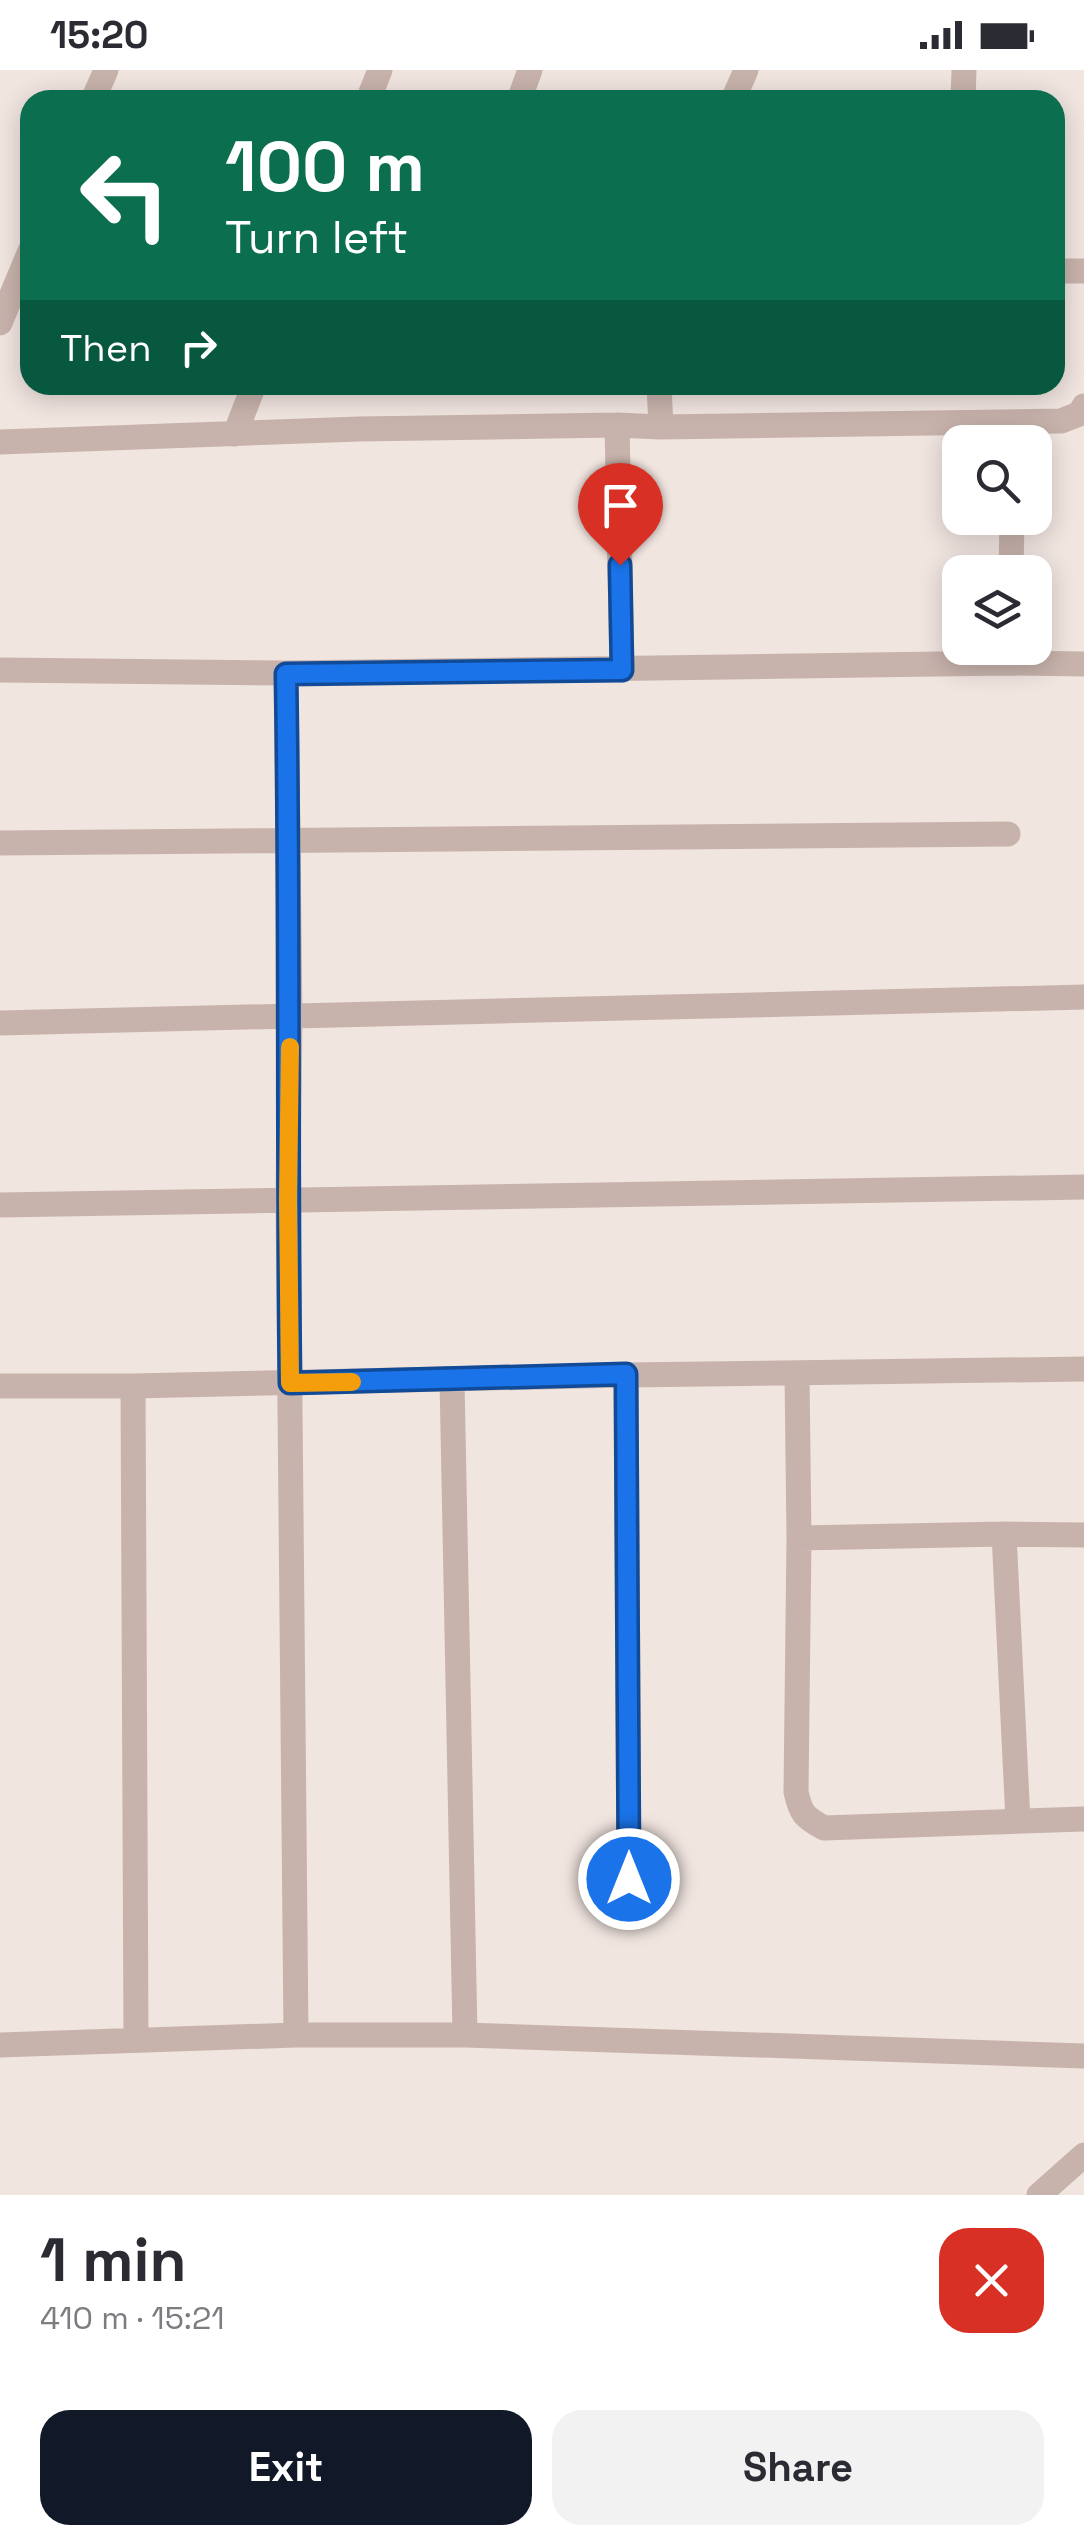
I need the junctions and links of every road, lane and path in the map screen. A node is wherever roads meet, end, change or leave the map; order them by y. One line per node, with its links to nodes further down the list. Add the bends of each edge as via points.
1 (20, 275): 2 (street)
2 (0, 323)
3 (250, 395): 10 (street)
4 (660, 395): 8 (street)
5 (1084, 406): 7 (street)
6 (617, 425): 8 (street); 10 (street); 16 (street)
7 (1044, 425)
8 (661, 427): 9 (street)
9 (942, 431)
10 (235, 434): 11 (street)
11 (0, 442)
12 (942, 658): 16 (street)
13 (1052, 660): 14 (street)
14 (1084, 664)
15 (0, 670): 17 (street)
16 (622, 670): 17 (street)
17 (286, 674): 19 (street)
18 (1008, 834): 19 (street)
19 (288, 841): 20 (street); 22 (street)
20 (0, 843)
21 (1084, 997): 22 (street)
22 (290, 1016): 23 (street); 25 (street)
23 (0, 1023)
24 (1084, 1187): 25 (street)
25 (288, 1199): 26 (street); 31 (street)
26 (0, 1205)
27 (1084, 1369): 29 (street)
28 (626, 1374): 29 (street); 30 (street); 39 (street)
29 (797, 1374): 36 (street)
30 (452, 1380): 31 (street); 41 (street)
31 (290, 1383): 33 (street); 40 (street)
32 (0, 1386): 33 (street)
33 (133, 1386): 42 (street)
34 (1004, 1534): 35 (street); 36 (street); 38 (street)
35 (1084, 1535)
36 (798, 1538): 38 (street, via 800,1810 824,1828)
37 (1084, 1818): 38 (street)
38 (1018, 1821)
39 (629, 1879)
40 (296, 2035): 41 (street); 42 (street)
41 (465, 2035): 44 (street)
42 (136, 2040): 43 (street)
43 (0, 2045)
44 (1084, 2056)
45 (1084, 2155): 46 (street)
46 (1039, 2195)

